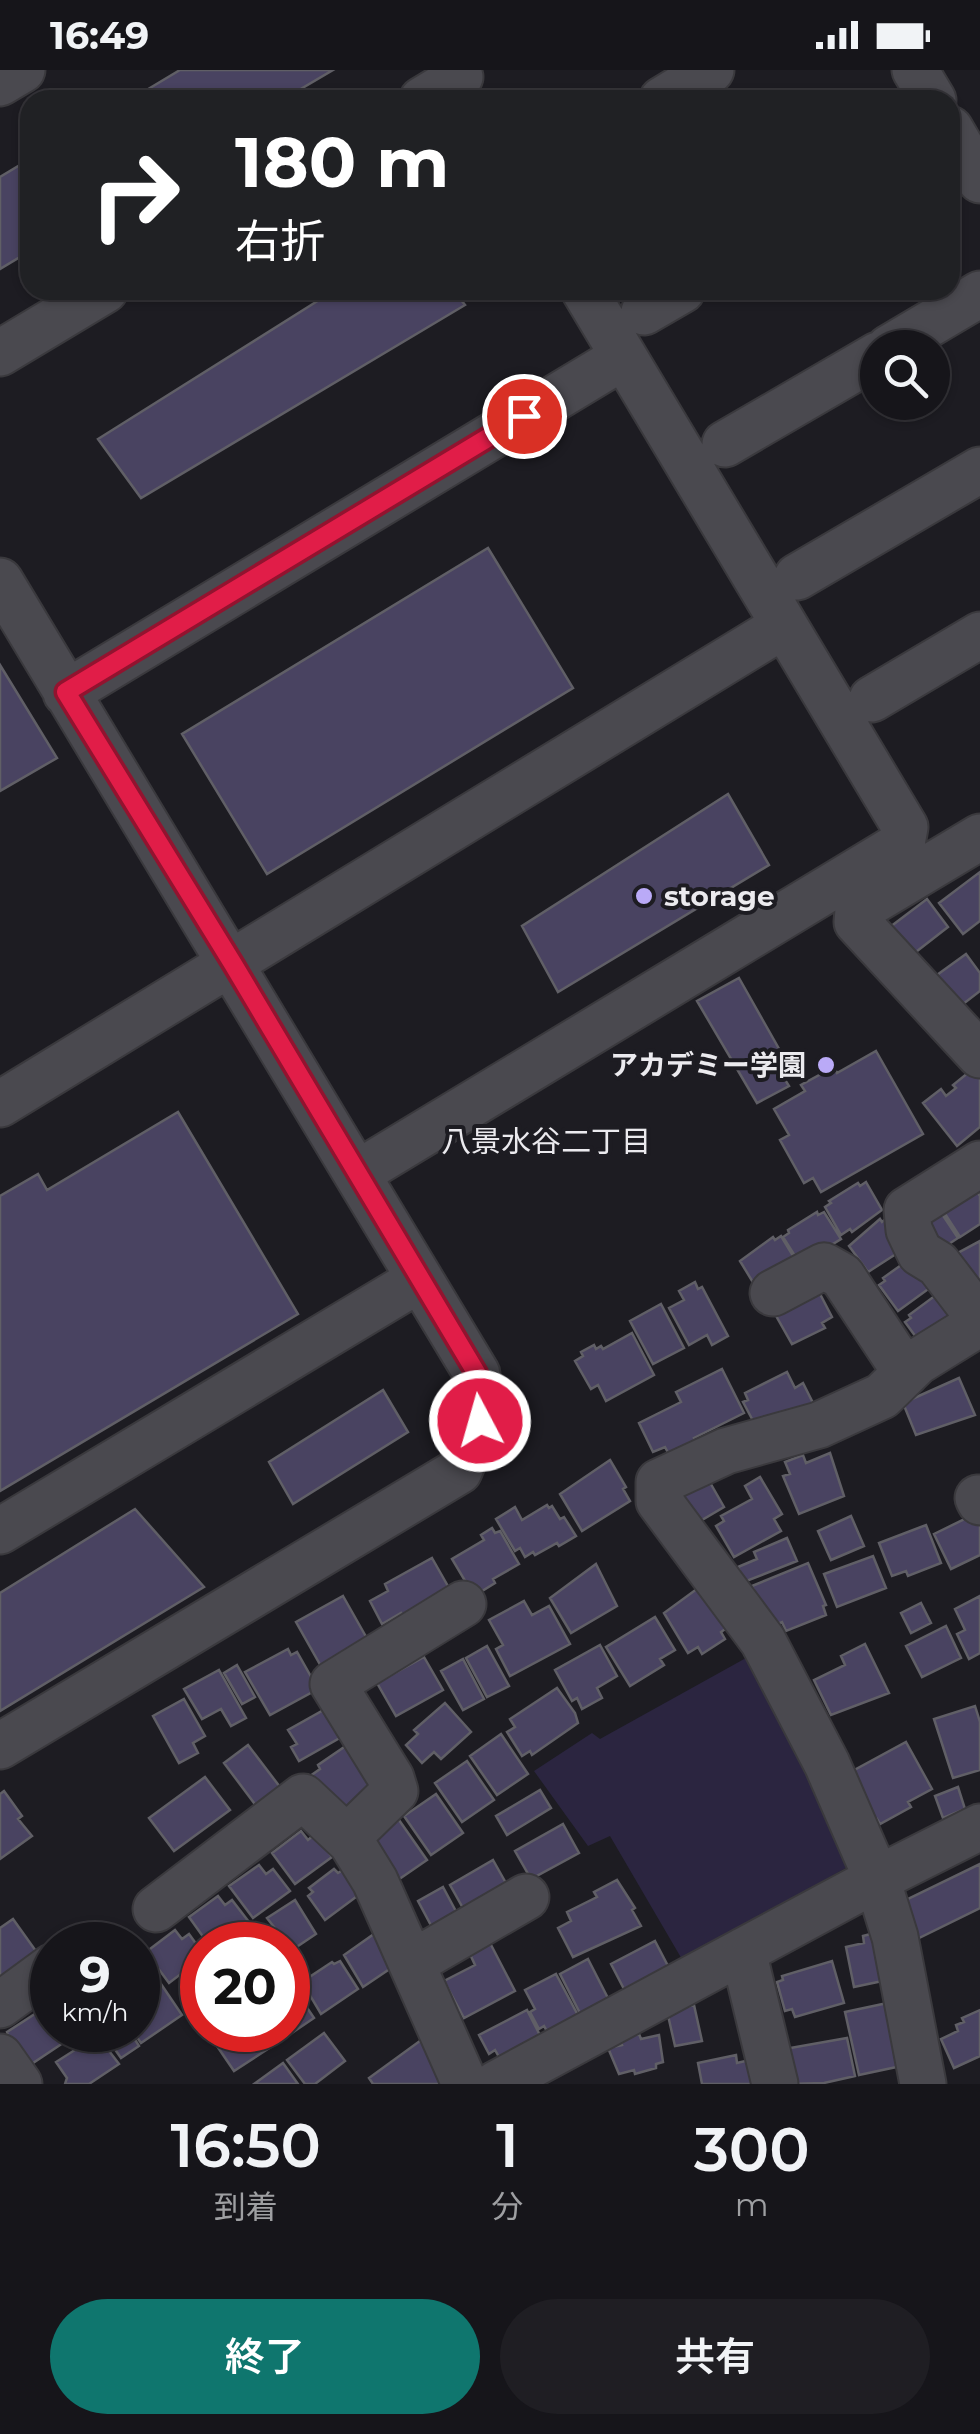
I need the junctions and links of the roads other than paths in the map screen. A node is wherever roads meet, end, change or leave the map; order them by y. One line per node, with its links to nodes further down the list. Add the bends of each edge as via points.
1 (22, 70): 3 (street)
2 (711, 70): 4 (street)
3 (0, 83)
4 (678, 90)
5 (960, 137): 6 (street)
6 (980, 180)
7 (980, 294): 10 (street)
8 (87, 300): 11 (street)
9 (590, 300): 12 (street)
10 (920, 330)
11 (0, 352)
12 (622, 357): 18 (street); 20 (street)
13 (860, 365): 14 (street)
14 (725, 444)
15 (980, 470): 16 (street)
16 (797, 577)
17 (0, 581): 20 (street)
18 (783, 626): 23 (street); 27 (street, via 906,828 902,844)
19 (980, 635): 21 (street)
20 (66, 692): 23 (street)
21 (872, 700)
22 (975, 818): 24 (street, via 858,910 856,922)
23 (233, 964): 25 (street); 27 (street)
24 (980, 1054)
25 (0, 1104)
26 (980, 1164): 30 (street, via 906,1210 920,1253 938,1264)
27 (358, 1174): 28 (street)
28 (420, 1279): 32 (street); 34 (street, via 477,1374 480,1421 459,1471)
29 (774, 1293): 31 (street, via 824,1266 842,1276)
30 (980, 1321): 31 (street)
31 (906, 1373): 37 (street, via 882,1396 819,1425 726,1451 658,1482 660,1501 763,1641)
32 (0, 1531)
33 (464, 1604): 36 (street, via 334,1684 396,1791)
34 (0, 1746)
35 (980, 1826): 37 (street)
36 (352, 1842): 39 (street, via 303,1798); 41 (street)
37 (877, 1878): 40 (street); 49 (street)
38 (526, 1897): 41 (street)
39 (156, 1909)
40 (743, 1950): 47 (street); 48 (street)
41 (412, 1963): 46 (street)
42 (30, 1983): 43 (street)
43 (0, 2004)
44 (0, 2058): 45 (street)
45 (19, 2084)
46 (465, 2084)
47 (496, 2084)
48 (775, 2084)
49 (923, 2084)

